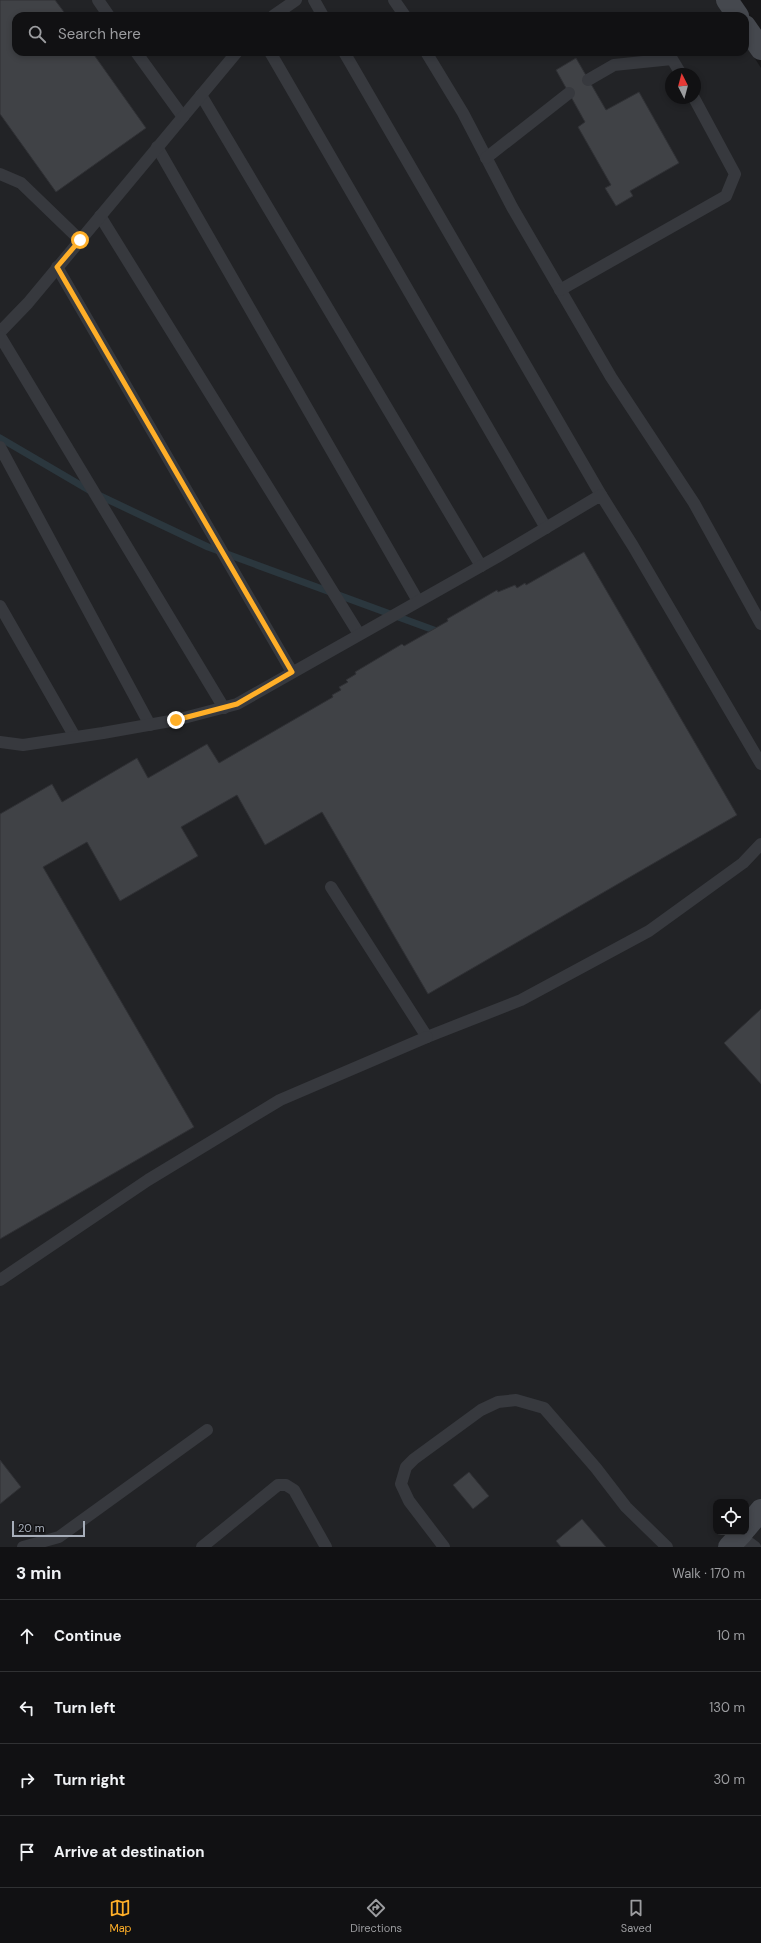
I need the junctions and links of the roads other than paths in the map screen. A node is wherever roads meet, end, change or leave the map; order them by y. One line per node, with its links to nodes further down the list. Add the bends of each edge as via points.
1 (98, 0): 6 (lane)
2 (296, 0): 7 (lane)
3 (314, 0): 8 (lane)
4 (394, 0): 9 (lane)
5 (727, 0): 10 (street)
6 (106, 12)
7 (279, 12)
8 (321, 12)
9 (402, 12)
10 (735, 12)
11 (749, 32): 12 (street)
12 (761, 49)
13 (139, 56): 23 (lane)
14 (235, 56): 21 (lane)
15 (272, 56): 35 (lane)
16 (346, 56): 34 (lane)
17 (428, 56): 25 (lane)
18 (677, 68): 19 (lane, via 672,58 614,65)
19 (588, 80)
20 (569, 93): 25 (lane)
21 (201, 95): 23 (lane); 36 (lane)
22 (697, 104): 30 (lane, via 735,174 726,196)
23 (183, 117): 24 (lane)
24 (157, 148): 27 (lane); 37 (lane)
25 (486, 158): 30 (lane)
26 (0, 174): 28 (lane, via 21,183)
27 (100, 216): 28 (lane); 40 (lane)
28 (80, 240): 29 (lane)
29 (57, 267): 31 (lane); 41 (lane)
30 (560, 290): 39 (lane, via 611,377 694,503)
31 (0, 332)
32 (0, 336): 42 (lane)
33 (0, 447): 43 (lane)
34 (601, 495): 35 (lane); 46 (lane, via 634,546)
35 (546, 528): 36 (lane)
36 (481, 566): 37 (lane)
37 (418, 601): 40 (lane)
38 (0, 606): 44 (lane)
39 (761, 624)
40 (359, 634): 41 (lane)
41 (292, 672): 42 (lane, via 237,704)
42 (224, 708): 43 (lane)
43 (150, 725): 44 (lane)
44 (75, 737): 45 (lane, via 23,745)
45 (0, 742)
46 (761, 764)
47 (761, 844): 49 (lane, via 743,863 648,931 521,1000)
48 (331, 887): 49 (lane)
49 (427, 1037): 50 (lane, via 280,1100 148,1180)
50 (0, 1280)
51 (207, 1430): 54 (lane, via 59,1536)
52 (761, 1510): 53 (street)
53 (743, 1538)
54 (23, 1547)
55 (202, 1547): 56 (lane, via 278,1485 294,1490)
56 (326, 1547)
57 (444, 1547): 58 (lane, via 409,1501 401,1484 406,1467 481,1410 498,1402 516,1400 544,1408 626,1507)
58 (667, 1547)

